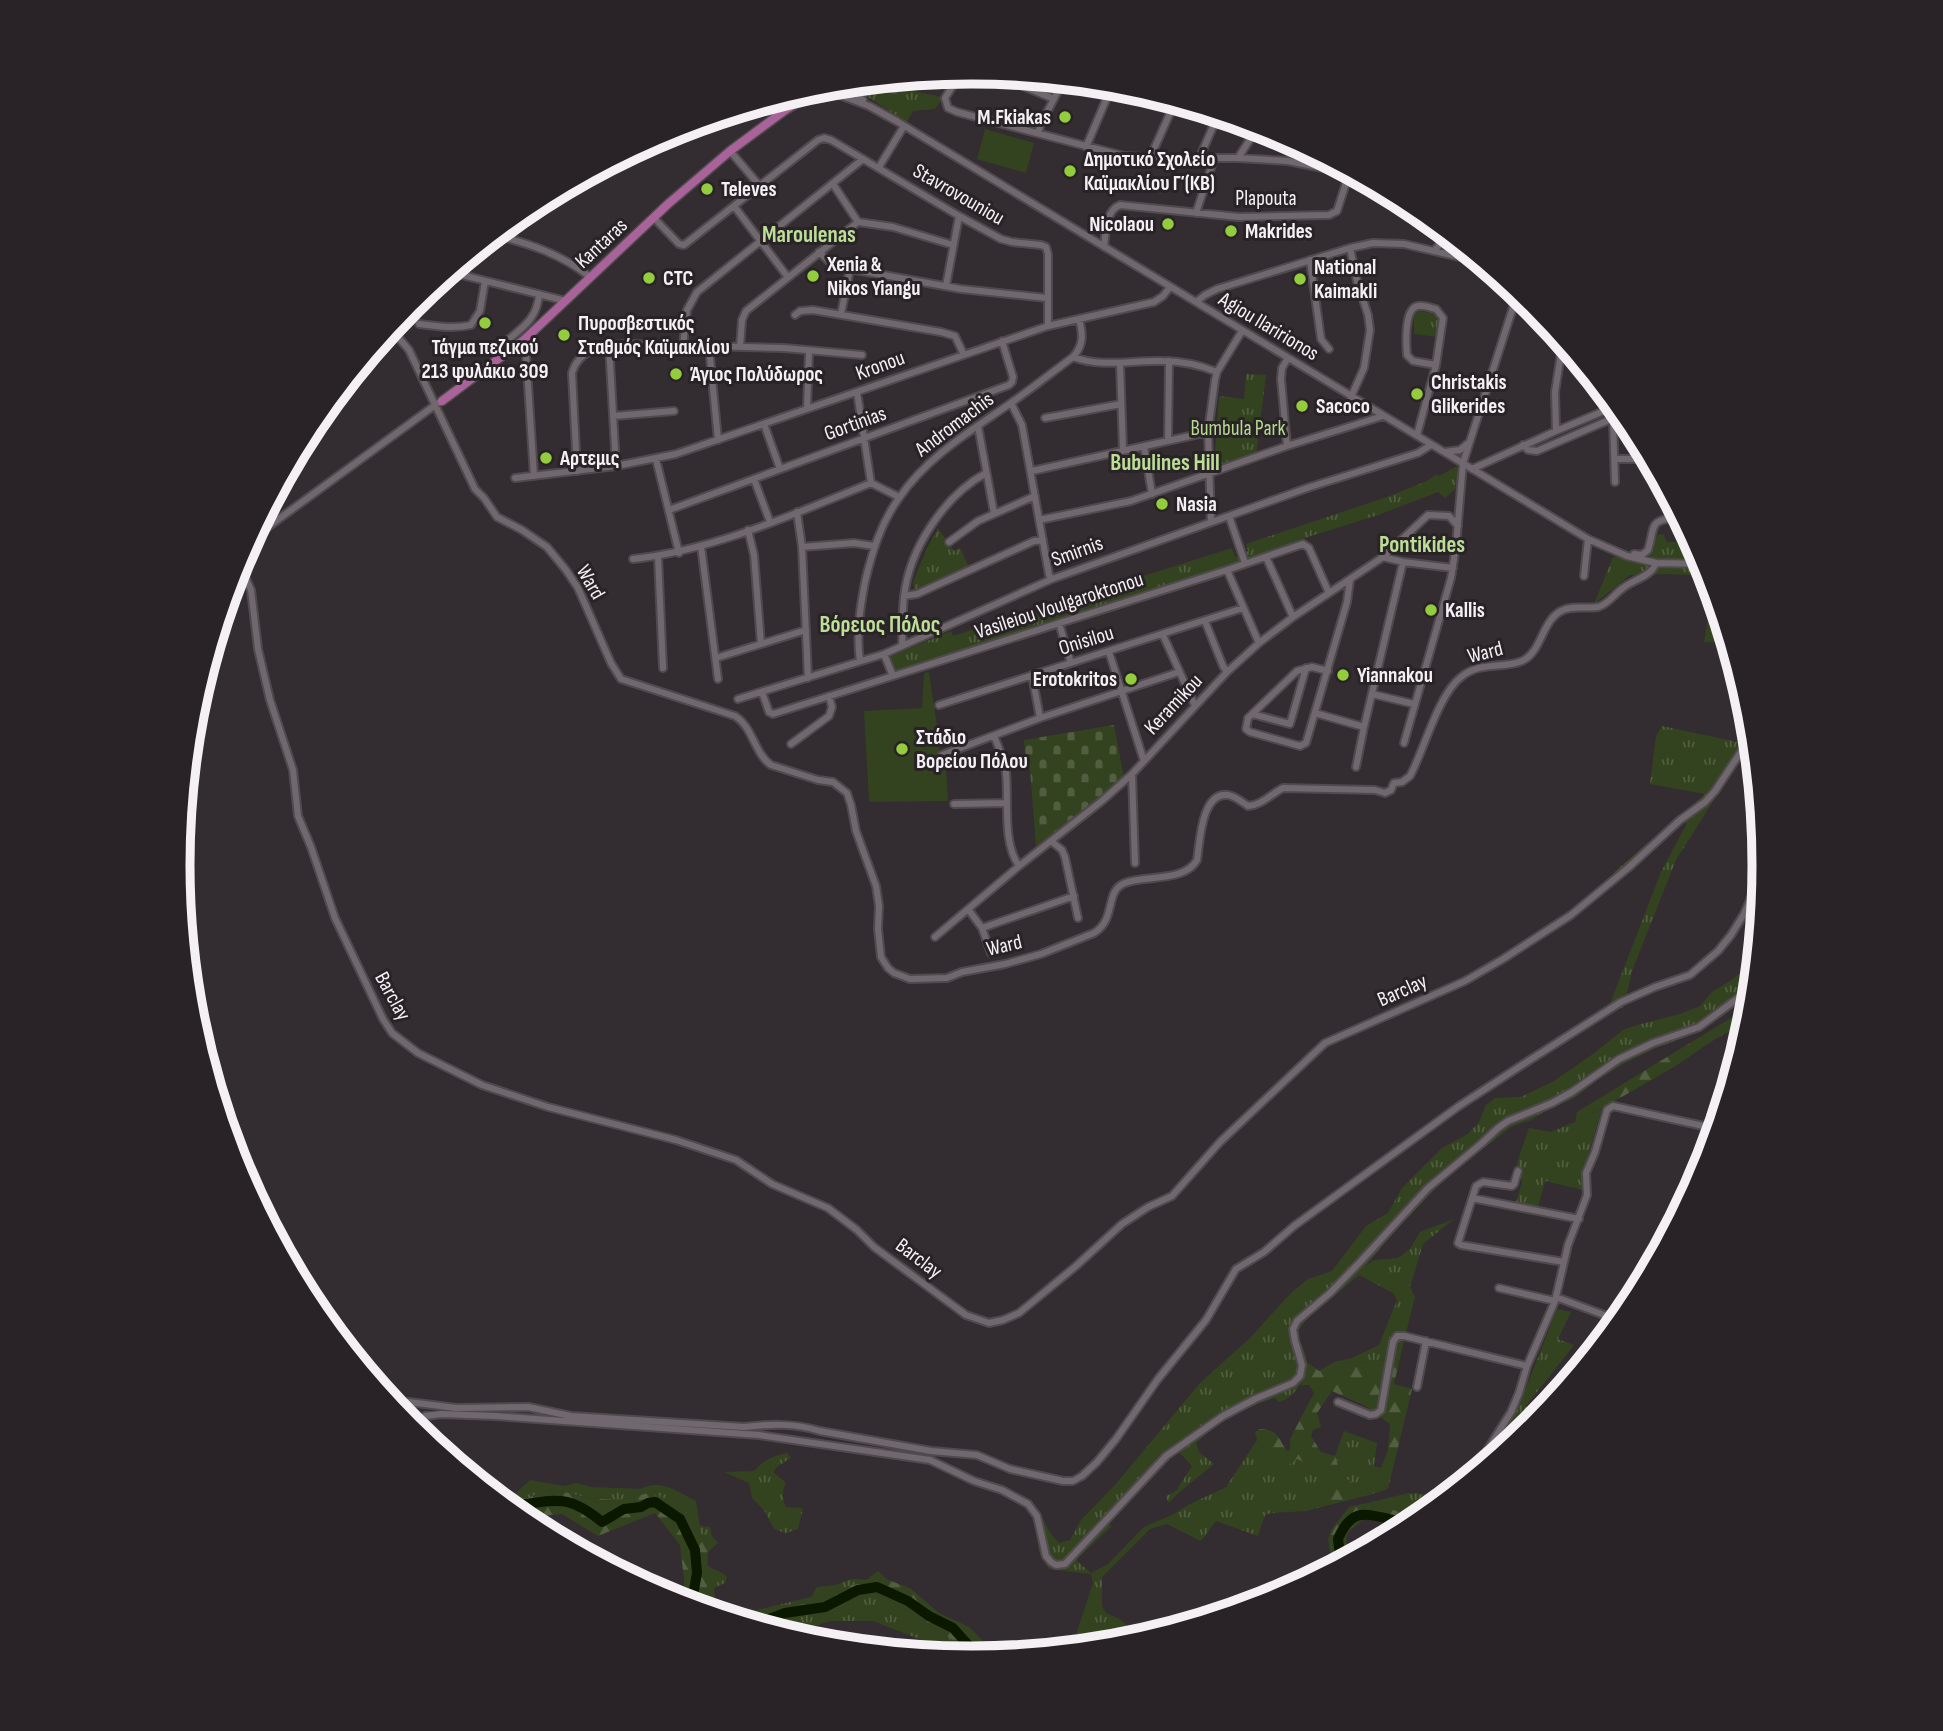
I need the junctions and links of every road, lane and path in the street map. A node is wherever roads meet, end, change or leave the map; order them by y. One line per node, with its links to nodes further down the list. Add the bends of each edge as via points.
1 (953, 85): 15 (street, via 946,95 948,108)
2 (1028, 86): 7 (street)
3 (1059, 90): 7 (street)
4 (855, 93): 10 (street, Agiou Ilaririonos)
5 (841, 95): 10 (street, Agiou Ilaririonos)
6 (1108, 96): 17 (street)
7 (1054, 99): 15 (street)
8 (793, 105): 12 (main road, Kantaras)
9 (788, 106): 12 (main road, Kantaras)
10 (869, 106): 14 (street, Agiou Ilaririonos)
11 (1171, 110): 19 (street)
12 (784, 111): 18 (main road, Kantaras)
13 (1215, 123): 22 (street)
14 (904, 126): 24 (street); 40 (street, Agiou Ilaririonos)
15 (1038, 133): 17 (street)
16 (1252, 136): 20 (street)
17 (1086, 147): 19 (street)
18 (730, 151): 28 (street); 32 (main road, Kantaras)
19 (1150, 158): 22 (street)
20 (1238, 158): 23 (street); 25 (street)
21 (863, 159): 24 (street, Stavrovouniou); 27 (street); 28 (street, Stavrovouniou, via 828,139 818,140)
22 (1199, 159): 23 (street)
23 (1214, 159): 30 (street)
24 (879, 167): 31 (street, Stavrovouniou)
25 (1324, 169)
26 (1347, 181): 30 (street, Plapouta, via 1339,208 1331,215 1252,218)
27 (833, 184): 33 (street); 37 (street)
28 (759, 185): 29 (street)
29 (734, 206): 32 (street, via 684,245); 37 (street)
30 (1196, 213): 40 (street, Plapouta, via 1117,206 1110,213)
31 (958, 216): 39 (street); 54 (street, Stavrovouniou, via 1006,240 1047,248)
32 (654, 218): 49 (main road, Kantaras)
33 (858, 222): 39 (street); 43 (street)
34 (513, 233): 36 (street)
35 (507, 237): 36 (street)
36 (512, 239): 49 (street, via 557,255)
37 (760, 241): 48 (street); 69 (street, via 692,299)
38 (1442, 241): 42 (street)
39 (953, 245): 51 (street)
40 (1104, 247): 52 (street, Agiou Ilaririonos)
41 (1350, 248): 42 (street, via 1392,242); 45 (street); 84 (street, via 1370,330 1364,368)
42 (1434, 251): 44 (street)
43 (819, 252): 46 (street, via 831,263); 48 (street)
44 (1462, 258)
45 (1310, 260): 56 (street, via 1213,291); 72 (street, via 1321,339)
46 (850, 269): 51 (street); 58 (street)
47 (460, 275): 50 (street)
48 (787, 276): 71 (street, via 744,313)
49 (590, 277): 55 (main road, Kantaras)
50 (485, 281): 53 (street); 61 (street, via 480,312 471,325)
51 (946, 286): 54 (street)
52 (1170, 287): 56 (street, Agiou Ilaririonos); 60 (street, Kronou, via 1154,302)
53 (539, 294): 55 (street); 65 (street, via 531,320)
54 (1047, 298): 62 (street, Stavrovouniou)
55 (566, 301): 66 (main road, Kantaras)
56 (1196, 302): 63 (street, Agiou Ilaririonos)
57 (1514, 304): 105 (street)
58 (841, 314): 59 (street, via 813,310); 74 (street, via 955,336)
59 (795, 315)
60 (1079, 319): 62 (street, Kronou); 77 (street, via 1082,341)
61 (419, 324)
62 (1048, 326): 67 (street, Kronou)
63 (1242, 331): 78 (street, Agiou Ilaririonos); 82 (street)
64 (397, 336): 85 (street)
65 (509, 339)
66 (525, 339): 85 (main road, Kantaras); 123 (street)
67 (1002, 341): 74 (street, Kronou); 102 (street, Gortinias, via 1013,377 1009,385)
68 (609, 345): 69 (street); 91 (street); 119 (street, via 584,354 572,373)
69 (683, 346): 70 (street)
70 (709, 347): 71 (street); 103 (street)
71 (740, 347): 73 (street)
72 (1329, 349)
73 (809, 351): 76 (street); 88 (street)
74 (963, 353): 83 (street, Kronou)
75 (1561, 353): 98 (street, via 1555,392)
76 (862, 355)
77 (1073, 357): 80 (street); 86 (street, Andromachis)
78 (1288, 358): 84 (street, Agiou Ilaririonos); 109 (street, via 1280,379)
79 (1169, 362): 80 (street); 82 (street); 104 (street)
80 (1120, 363): 87 (street)
81 (1436, 365): 81 (street, via 1413,362 1407,355 1408,314 1417,306 1443,315); 101 (street)
82 (1217, 372): 99 (street)
83 (857, 392): 88 (street, Kronou); 102 (street)
84 (1351, 397): 92 (street, Agiou Ilaririonos)
85 (439, 403): 142 (street); 158 (street, Ward, via 444,426 474,489 497,517 547,547 578,588 621,679 735,716 742,720 764,761 833,782 847,793 876,886 881,957 888,968 910,979 947,978 1005,964 1094,933 1105,923 1112,895 1125,883 1191,869 1197,860 1206,811 1220,795 1248,806 1283,788 1391,790 1394,783 1410,776 1445,697 1459,678 1483,667 1526,659 1554,616 1570,608 1601,606)
86 (1010, 403): 97 (street, Andromachis); 120 (street, via 1022,425)
87 (1121, 404): 93 (street); 110 (street)
88 (807, 409): 95 (street, Kronou)
89 (1606, 410): 96 (street)
90 (674, 411): 91 (street)
91 (613, 416): 116 (street)
92 (1383, 416): 101 (street, Agiou Ilaririonos); 109 (street)
93 (1045, 418)
94 (1613, 419): 100 (street); 113 (street)
95 (764, 424): 103 (street, Kronou); 117 (street)
96 (1572, 424): 98 (street); 100 (street)
97 (978, 426): 121 (street); 130 (street, Andromachis, via 935,457)
98 (1556, 430): 107 (street)
99 (1208, 432): 104 (street); 122 (street)
100 (1579, 433): 107 (street, via 1537,451)
101 (1417, 435): 106 (street, Agiou Ilaririonos)
102 (864, 438): 117 (street, Gortinias); 127 (street)
103 (718, 440): 112 (street, Kronou)
104 (1168, 440): 108 (street)
105 (1469, 442): 111 (street, via 1460,450); 115 (street)
106 (1431, 445): 111 (street, Agiou Ilaririonos); 135 (street, Smirnis)
107 (1523, 445): 118 (street)
108 (1144, 446): 110 (street); 128 (street)
109 (1287, 446): 122 (street)
110 (1124, 450): 120 (street)
111 (1443, 452): 115 (street, Agiou Ilaririonos)
112 (656, 459): 116 (street, Kronou); 132 (street)
113 (1615, 459): 114 (street); 126 (street)
114 (1638, 459)
115 (1463, 463): 118 (street, Agiou Ilaririonos); 131 (street)
116 (616, 466): 119 (street, Kronou)
117 (780, 469): 125 (street, Gortinias)
118 (1472, 469): 144 (street, Agiou Ilaririonos)
119 (577, 471): 123 (street, Kronou)
120 (1032, 471): 129 (street)
121 (986, 473): 134 (street); 167 (street, via 962,489 932,524 915,556)
122 (1209, 474): 128 (street); 140 (street)
123 (534, 476): 124 (street, Kronou)
124 (515, 478)
125 (754, 479): 132 (street, Gortinias); 139 (street)
126 (1615, 482)
127 (872, 483): 130 (street); 133 (street)
128 (1152, 494): 138 (street)
129 (1035, 496): 134 (street); 138 (street)
130 (899, 497): 148 (street, Andromachis)
131 (1459, 508): 136 (street, Keramikou); 141 (street)
132 (670, 510): 150 (street)
133 (797, 512): 139 (street); 149 (street)
134 (993, 513): 146 (street)
135 (1229, 516): 140 (street, Smirnis); 157 (street)
136 (1446, 516): 141 (street); 153 (street, Keramikou, via 1428,515)
137 (1671, 518): 154 (street, via 1652,528 1646,552)
138 (1039, 520): 145 (street)
139 (770, 522): 143 (street)
140 (1211, 522): 164 (street, Smirnis)
141 (1458, 526): 160 (street)
142 (268, 527)
143 (748, 530): 147 (street); 175 (street)
144 (1588, 539): 154 (street, Agiou Ilaririonos); 162 (street)
145 (1042, 540): 164 (street); 167 (street)
146 (949, 542)
147 (701, 546): 150 (street); 179 (street)
148 (874, 546): 149 (street, via 854,543); 180 (street, Andromachis, via 861,601)
149 (802, 548): 172 (street)
150 (679, 553): 151 (street)
151 (658, 556): 155 (street); 182 (street)
152 (1266, 557): 157 (street, Vasileiou Voulgaroktonou); 166 (street, Vasileiou Voulgaroktonou, via 1307,545); 169 (street)
153 (1383, 557): 156 (street); 165 (street, Keramikou)
154 (1630, 557): 158 (street, Agiou Ilaririonos)
155 (633, 559)
156 (1403, 562): 160 (street); 193 (street)
157 (1245, 563): 161 (street, Vasileiou Voulgaroktonou)
158 (1656, 563): 159 (street)
159 (1693, 564)
160 (1453, 568): 196 (street)
161 (1227, 570): 168 (street); 171 (street, Vasileiou Voulgaroktonou)
162 (1584, 576)
163 (245, 577): 206 (street, Barclay, via 251,590 270,700 293,770 298,817 335,918 392,1033 418,1053 482,1085 736,1160 772,1184 828,1208 966,1315 989,1323 1019,1313 1122,1224 1172,1196 1220,1142 1325,1043 1465,981 1571,915 1705,802)
164 (1052, 579): 176 (street, Smirnis)
165 (1350, 580): 166 (street, Keramikou); 184 (street)
166 (1329, 593): 169 (street, Keramikou)
167 (904, 596): 176 (street)
168 (1243, 608): 170 (street, Onisilou); 174 (street)
169 (1293, 617): 174 (street, Keramikou)
170 (1205, 621): 173 (street, Onisilou); 186 (street)
171 (1059, 623): 181 (street); 187 (street, Vasileiou Voulgaroktonou)
172 (806, 630): 175 (street); 189 (street)
173 (1163, 635): 177 (street, Onisilou); 185 (street)
174 (1258, 643): 186 (street, Keramikou)
175 (761, 644): 179 (street)
176 (902, 646): 178 (street, Smirnis)
177 (1109, 652): 181 (street, Onisilou); 191 (street)
178 (884, 654): 180 (street, Smirnis); 187 (street)
179 (716, 658): 190 (street)
180 (860, 661): 189 (street, Smirnis)
181 (1071, 663): 188 (street, Onisilou)
182 (663, 668)
183 (1306, 668): 184 (street); 200 (street, via 1294,673); 200 (street, via 1290,724)
184 (1328, 671): 199 (street)
185 (1179, 672): 191 (street); 198 (street)
186 (1227, 672): 198 (street, Keramikou)
187 (892, 676): 194 (street, Vasileiou Voulgaroktonou)
188 (1032, 676): 197 (street, Onisilou); 201 (street)
189 (808, 678): 192 (street, Smirnis)
190 (718, 679)
191 (1122, 691): 201 (street); 208 (street)
192 (762, 692): 194 (street, Vasileiou Voulgaroktonou, via 770,714); 195 (street, Smirnis)
193 (1372, 694): 196 (street); 202 (street)
194 (828, 696): 205 (street, via 829,716)
195 (738, 699)
196 (1414, 704): 204 (street)
197 (939, 705)
198 (1195, 706): 208 (street, Keramikou)
199 (1315, 713): 200 (street, via 1306,743 1300,746 1248,731); 202 (street)
200 (1252, 714)
201 (1040, 718): 203 (street)
202 (1364, 726): 209 (street)
203 (994, 736): 207 (street); 211 (street, via 1004,764)
204 (1404, 743)
205 (791, 744)
206 (1744, 748)
207 (942, 755)
208 (1144, 761): 210 (street, Keramikou)
209 (1356, 767)
210 (1132, 774): 213 (street, Keramikou); 214 (street)
211 (1007, 803): 212 (street); 215 (street, via 1010,848)
212 (954, 804)
213 (1051, 841): 215 (street, Keramikou); 216 (street, via 1064,854)
214 (1135, 863)
215 (1019, 866): 218 (street, Keramikou)
216 (1074, 896): 219 (street); 220 (street)
217 (1752, 896): 235 (street, via 1731,935 1690,975 1621,1002 1522,1065 1236,1269 1206,1320 1116,1439 1073,1480 1010,1469 977,1455 803,1426 744,1427 571,1416 528,1407 456,1408)
218 (968, 909): 220 (street); 221 (street, Keramikou)
219 (1078, 918)
220 (982, 928): 222 (street)
221 (935, 937)
222 (991, 953)
223 (1742, 995): 237 (street, via 1699,1027 1619,1059 1572,1092 1498,1128 1428,1188 1331,1293 1297,1321 1293,1329 1302,1365 1300,1376 1223,1416 1166,1456 1065,1564 1056,1565 1046,1556 1037,1517 1028,1504 930,1460 759,1435 495,1416 441,1414)
224 (1708, 1127): 227 (street, via 1609,1107 1586,1173 1587,1195)
225 (1518, 1171): 226 (street, via 1512,1186 1483,1182 1476,1186)
226 (1472, 1198): 227 (street); 228 (street, via 1458,1243)
227 (1579, 1219): 228 (street)
228 (1564, 1262): 230 (street)
229 (1499, 1288): 230 (street)
230 (1556, 1299): 231 (street); 233 (street)
231 (1609, 1317)
232 (1426, 1341): 233 (street); 234 (street); 236 (street, via 1397,1336 1377,1414)
233 (1527, 1366): 238 (street, via 1511,1412)
234 (1417, 1387)
235 (404, 1402)
236 (1338, 1402)
237 (420, 1419)
238 (1481, 1458)

